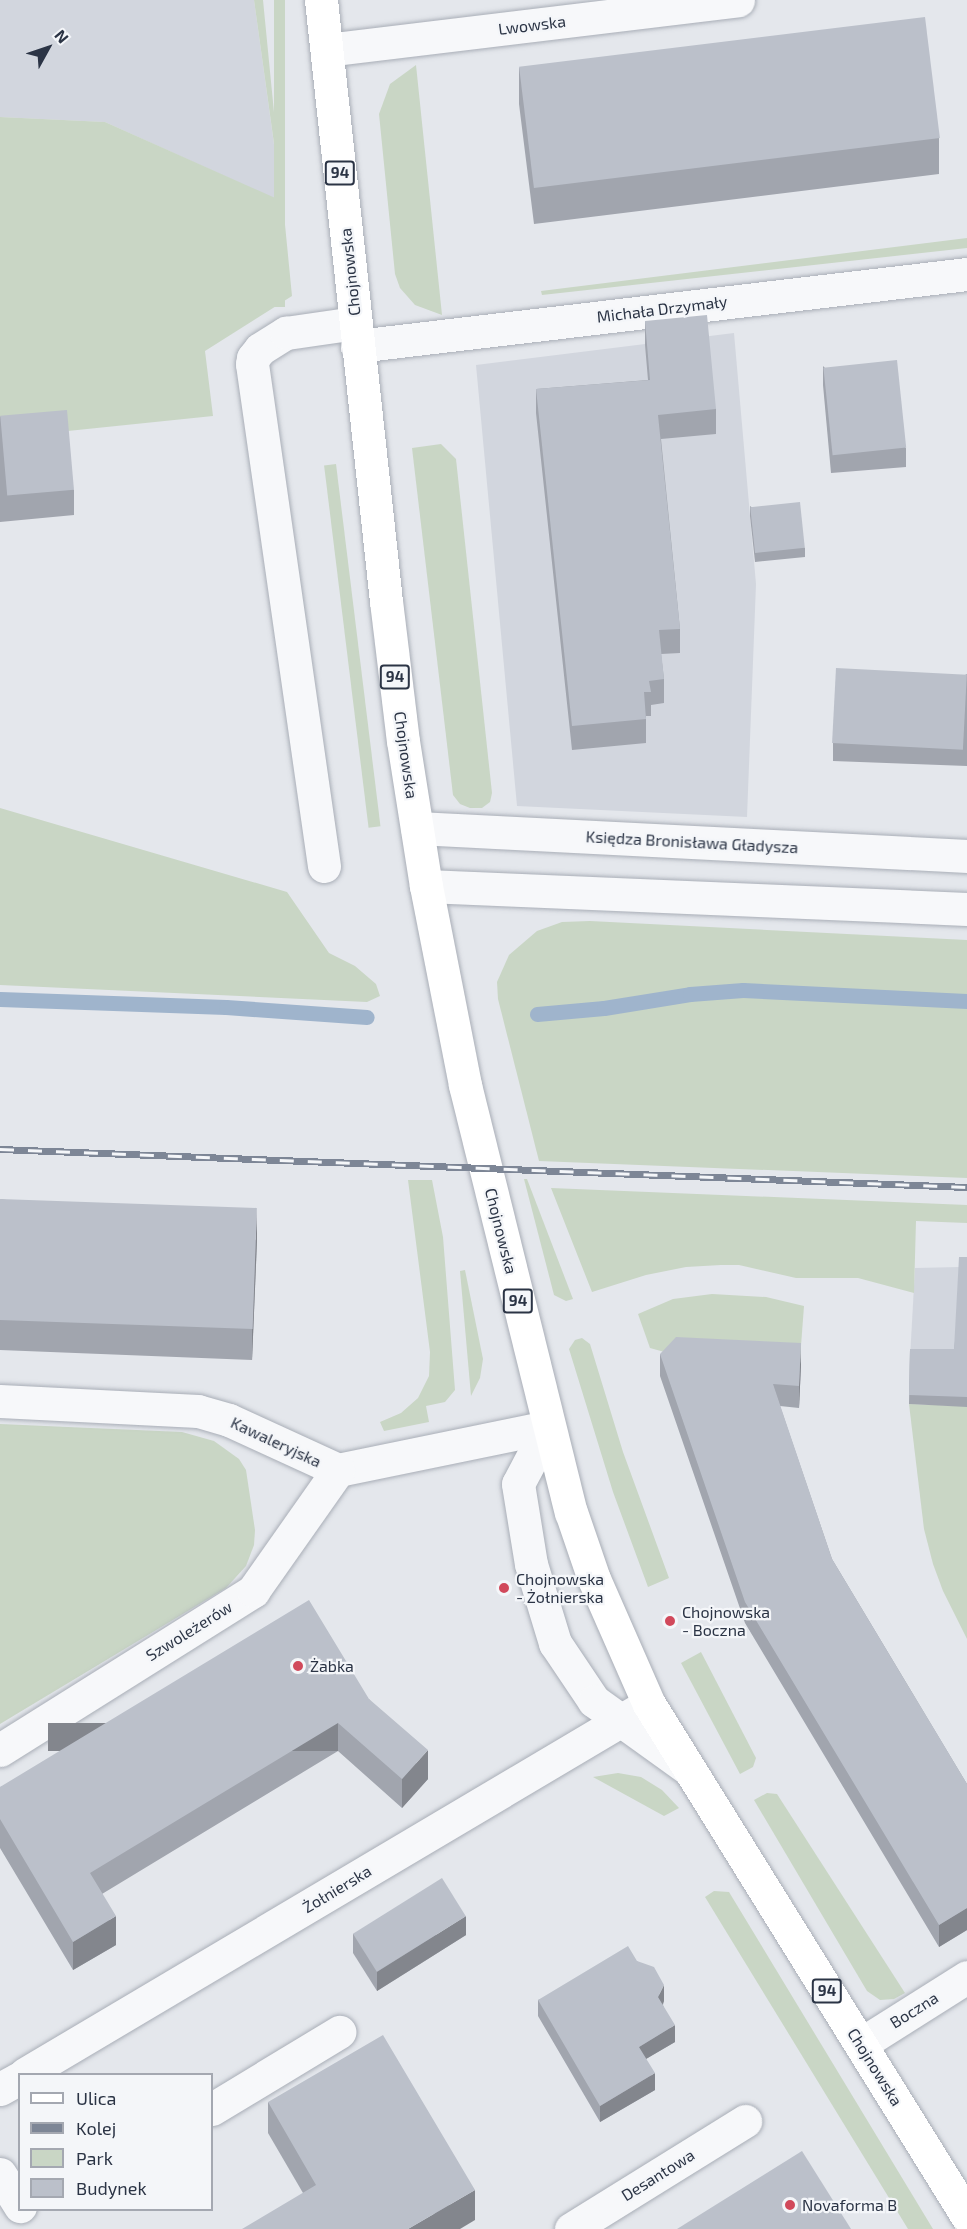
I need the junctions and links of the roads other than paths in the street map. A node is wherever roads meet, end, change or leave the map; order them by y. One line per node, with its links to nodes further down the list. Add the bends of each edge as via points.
1 (321, 0): 3 (main road, Chojnowska / 94)
2 (738, 0): 3 (street, Lwowska)
3 (327, 50): 5 (main road, Chojnowska / 94)
4 (967, 274): 5 (street, Michała Drzymały)
5 (356, 334): 6 (main road, Chojnowska / 94, via 403,741); 8 (street, Michała Drzymały, via 286,333 260,349 252,364)
6 (417, 828): 7 (street, Księdza Bronisława Gładysza); 9 (main road, Chojnowska / 94)
7 (967, 856)
8 (324, 866)
9 (426, 886): 10 (street); 12 (main road, Chojnowska / 94, via 465,1085)
10 (967, 909)
11 (0, 1401): 13 (street, Kawaleryjska, via 198,1411 229,1420)
12 (548, 1427): 13 (street, Kawaleryjska); 14 (main road, Chojnowska / 94); 14 (street, Chojnowska, via 518,1484 531,1564 555,1643 594,1701)
13 (338, 1470): 15 (street, Szwoleżerów, via 253,1591)
14 (635, 1712): 18 (main road, Chojnowska / 94, via 686,1767); 19 (street, Żołnierska)
15 (0, 1750)
16 (967, 1977): 18 (street, Boczna)
17 (339, 2032): 22 (street)
18 (861, 2044): 26 (main road, Chojnowska / 94)
19 (27, 2073)
20 (18, 2079): 21 (street)
21 (0, 2089)
22 (213, 2108)
23 (745, 2121): 27 (street, Desantowa)
24 (0, 2174): 25 (street)
25 (18, 2204)
26 (967, 2216)
27 (571, 2229)

